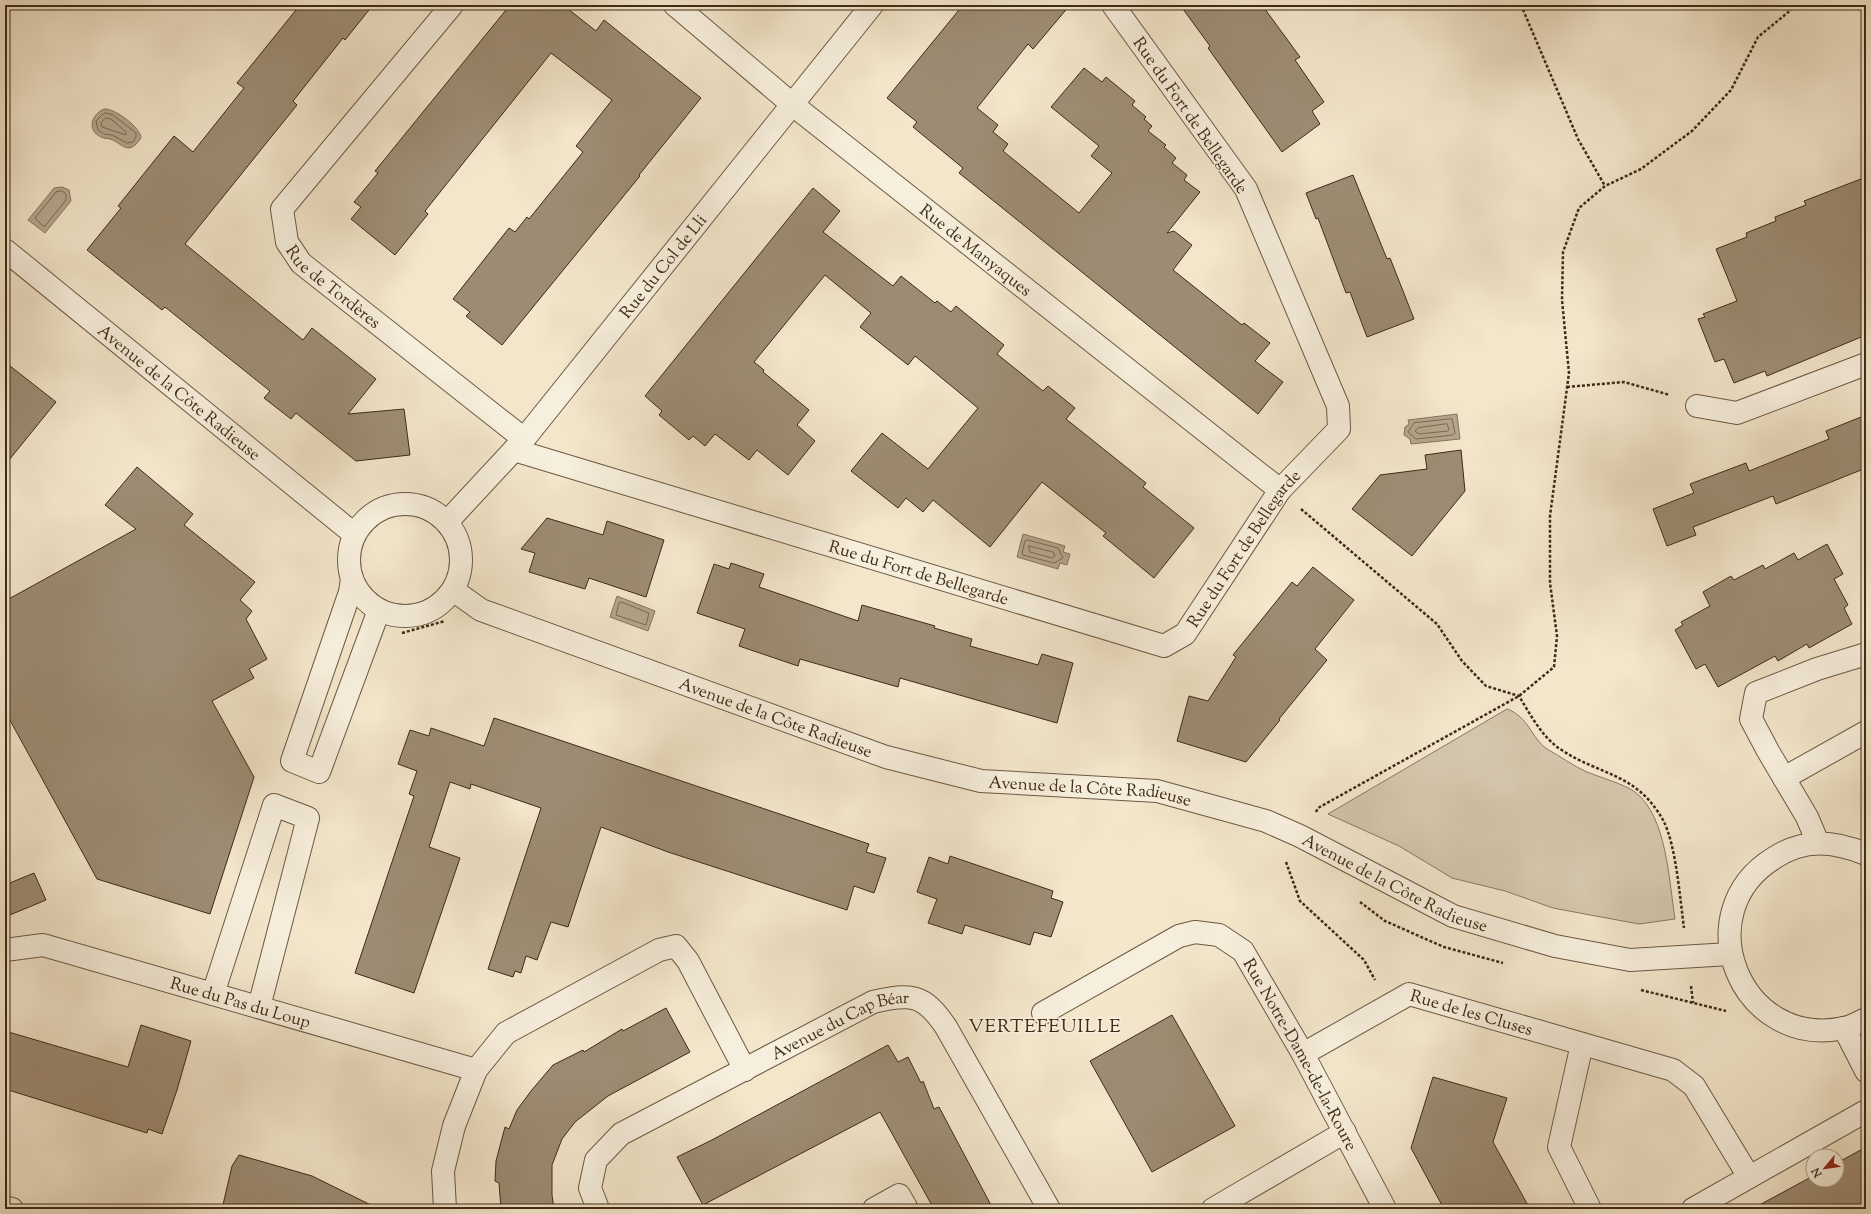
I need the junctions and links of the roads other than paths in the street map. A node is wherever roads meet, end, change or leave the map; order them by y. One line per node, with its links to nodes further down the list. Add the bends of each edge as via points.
1 (452, 5): 9 (street, Rue de Tordères, via 282,209 287,242 302,263)
2 (675, 5): 5 (street, Rue de Manyaques)
3 (872, 5): 5 (street, Rue du Col de Lli)
4 (1113, 5): 10 (street, Rue du Fort de Bellegarde, via 1246,189 1338,406 1338,429)
5 (793, 105): 9 (street, Rue du Col de Lli); 10 (street, Rue de Manyaques)
6 (5, 250): 12 (street, Avenue de la Côte Radieuse)
7 (1866, 364): 8 (street, via 1737,413)
8 (1697, 406)
9 (519, 444): 10 (street, Rue du Fort de Bellegarde, via 1164,646 1185,634); 11 (street, Rue du Col de Lli)
10 (1280, 490)
11 (447, 522): 12 (street, via 433,510 416,504 397,504 380,509 365,520); 14 (street, via 457,538 462,555 460,574)
12 (354, 534): 13 (street, via 349,564)
13 (352, 578): 15 (street, via 368,602); 15 (street, via 350,592 292,761 319,772)
14 (453, 590): 15 (street, via 442,603 412,616 395,615); 22 (street, Avenue de la Côte Radieuse, via 481,610 886,757 981,780 1157,791 1266,821 1300,836 1453,916 1555,946 1630,960)
15 (379, 610)
16 (1866, 654): 18 (street, via 1817,669 1756,693 1751,719)
17 (1866, 732): 18 (street)
18 (1784, 778): 19 (street)
19 (1818, 842): 20 (street, via 1844,845); 22 (street, via 1787,850 1754,873 1740,892 1730,922)
20 (1866, 854)
21 (5, 950): 23 (street, Rue du Pas du Loup, via 43,945)
22 (1730, 954): 27 (street, via 1738,977 1751,997 1768,1013 1791,1025 1817,1031)
23 (213, 994): 24 (street, Rue du Pas du Loup); 24 (street, via 274,805 308,818)
24 (259, 1007): 30 (street, Rue du Pas du Loup)
25 (1043, 1013): 29 (street, Rue Notre-Dame-de-la-Roure, via 1179,936 1195,932 1219,935 1243,951)
26 (1866, 1019): 27 (street)
27 (1844, 1028): 32 (street)
28 (1582, 1044): 29 (street, Rue de les Cluses, via 1409,994); 35 (street, Rue de les Cluses, via 1673,1070 1694,1086); 45 (street, via 1559,1147)
29 (1303, 1054): 34 (street, Rue Notre-Dame-de-la-Roure)
30 (476, 1070): 31 (street, via 506,1033 660,950 676,946 688,961); 38 (street, via 454,1126 443,1172)
31 (745, 1070): 39 (street, Avenue du Cap Béar, via 621,1134 596,1160 590,1188); 42 (street, Avenue du Cap Béar, via 874,1002 898,996 920,999 935,1010 946,1027)
32 (1866, 1071)
33 (1866, 1111): 35 (street)
34 (1345, 1132): 43 (street); 44 (street, Rue Notre-Dame-de-la-Roure)
35 (1749, 1177): 46 (street)
36 (5, 1207): 37 (street)
37 (12, 1209)
38 (445, 1209)
39 (598, 1209)
40 (874, 1209): 41 (street, via 899,1195)
41 (907, 1209)
42 (1049, 1209)
43 (1213, 1209)
44 (1385, 1209)
45 (1590, 1209)
46 (1693, 1209)

